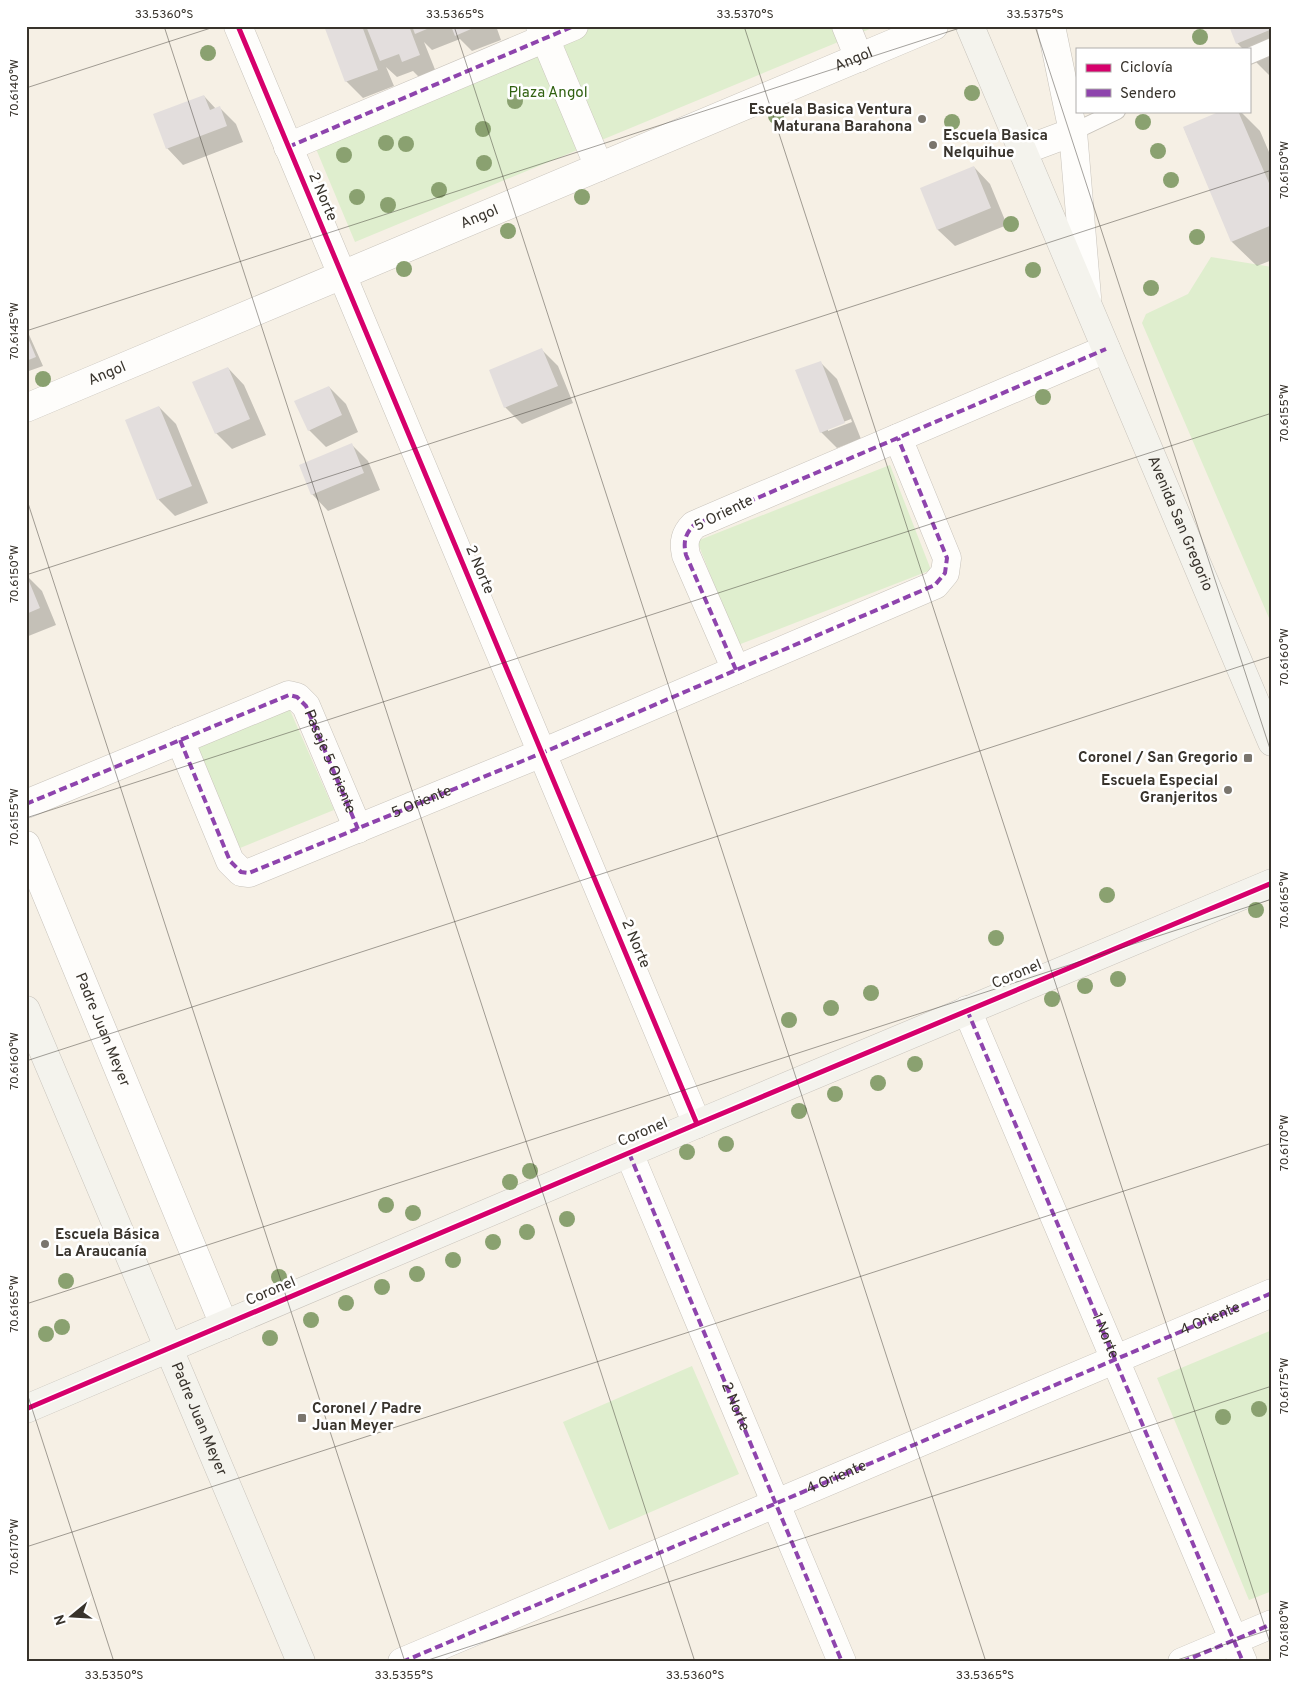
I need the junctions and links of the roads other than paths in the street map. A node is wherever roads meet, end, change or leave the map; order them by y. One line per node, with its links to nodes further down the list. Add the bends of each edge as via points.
1 (238, 26): 13 (street, 2 Norte)
2 (574, 26): 7 (street)
3 (846, 26): 10 (street)
4 (934, 26): 10 (street, Angol)
5 (970, 26): 14 (street, Avenida San Gregorio)
6 (1051, 26): 12 (street, Avenida San Gregorio)
7 (543, 32): 13 (street); 15 (street)
8 (1272, 46): 9 (lane)
9 (1250, 56)
10 (859, 58): 15 (street, Angol)
11 (1116, 112): 12 (lane)
12 (1072, 132): 14 (street); 17 (street, Avenida San Gregorio)
13 (288, 147): 16 (street, 2 Norte)
14 (1022, 151): 17 (street, Avenida San Gregorio)
15 (599, 167): 16 (street, Angol)
16 (342, 276): 19 (street, Angol); 24 (street, 2 Norte)
17 (1087, 306): 18 (street, Avenida San Gregorio)
18 (1106, 349): 20 (street, 5 Oriente); 23 (street, Avenida San Gregorio)
19 (26, 408)
20 (898, 438): 21 (street, 5 Oriente, via 947,558 941,579 929,588); 21 (street, 5 Oriente, via 689,530 684,546 686,555)
21 (736, 670): 24 (street, 5 Oriente)
22 (180, 740): 25 (street); 26 (street, 5 Oriente, via 230,861 241,872 257,871); 26 (street, Pasaje 5 Oriente, via 289,695 297,697 306,706)
23 (1272, 742)
24 (542, 753): 26 (street, 5 Oriente); 31 (street, 2 Norte)
25 (26, 804)
26 (358, 829)
27 (26, 845): 34 (street, Padre Juan Meyer)
28 (1272, 883): 30 (street, Coronel)
29 (26, 1010): 35 (street, Padre Juan Meyer)
30 (967, 1010): 31 (street, Coronel); 36 (street, 1 Norte)
31 (697, 1124): 32 (street, Coronel)
32 (629, 1152): 34 (street, Coronel); 38 (street, 2 Norte)
33 (1272, 1293): 36 (street, 4 Oriente)
34 (224, 1326): 35 (street, Coronel)
35 (169, 1349): 37 (street, Coronel); 41 (street, Padre Juan Meyer)
36 (1115, 1359): 38 (street, 4 Oriente); 40 (street, 1 Norte)
37 (26, 1409)
38 (776, 1503): 42 (street, 4 Oriente); 43 (street, 2 Norte)
39 (1272, 1624): 40 (street)
40 (1238, 1651): 44 (street)
41 (301, 1662)
42 (402, 1662)
43 (842, 1662)
44 (1182, 1662)

